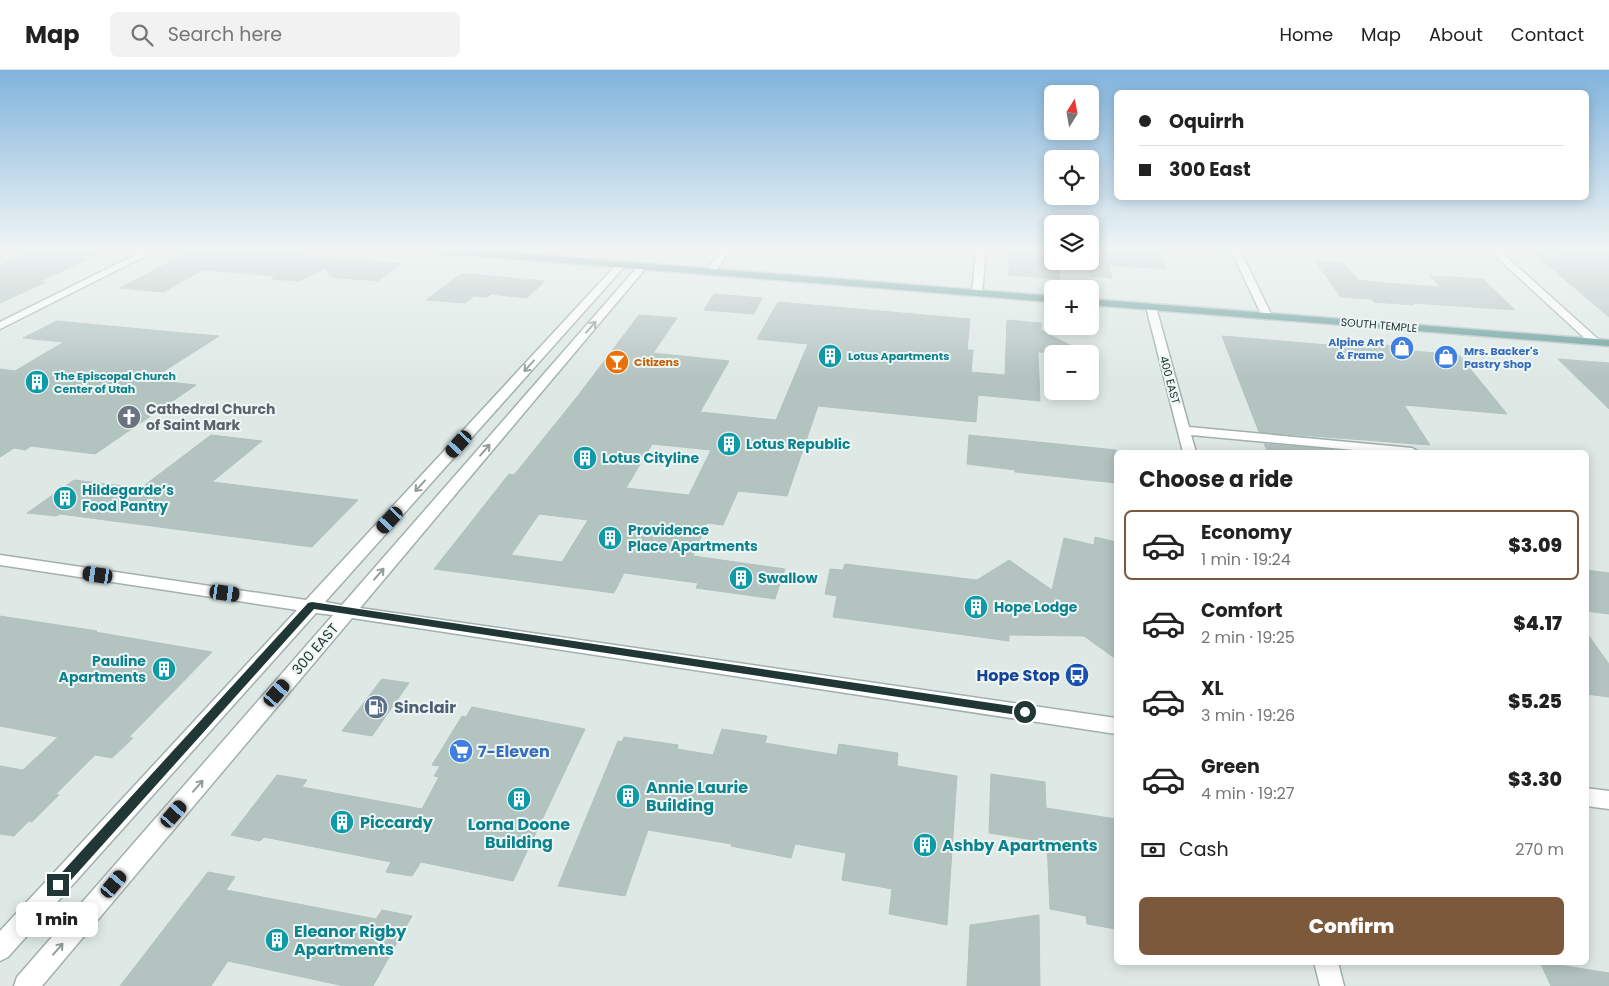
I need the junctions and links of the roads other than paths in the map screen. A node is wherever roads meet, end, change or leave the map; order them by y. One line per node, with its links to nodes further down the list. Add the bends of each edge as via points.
1 (67, 293): 12 (street)
2 (596, 293): 19 (street, one-way to 19)
3 (620, 293): 20 (street, 300 EAST, one-way to 3)
4 (974, 293): 5 (main road)
5 (977, 293): 8 (main road)
6 (1256, 293): 11 (street)
7 (1540, 293): 13 (street)
8 (1044, 298)
9 (1099, 303): 10 (main road, SOUTH TEMPLE)
10 (1150, 307): 11 (main road, SOUTH TEMPLE); 15 (street, 400 EAST)
11 (1267, 316): 13 (main road, SOUTH TEMPLE)
12 (0, 326)
13 (1595, 342): 14 (main road, SOUTH TEMPLE)
14 (1609, 343)
15 (1183, 430): 16 (street, 400 EAST); 17 (street)
16 (1188, 450)
17 (1391, 450)
18 (0, 560): 19 (street)
19 (312, 606): 20 (street); 24 (street)
20 (348, 611): 21 (street); 26 (street, 300 EAST, one-way to 20)
21 (1114, 726)
22 (1589, 797): 23 (street)
23 (1609, 800)
24 (0, 949)
25 (1327, 965): 27 (street)
26 (26, 986)
27 (1332, 986)

